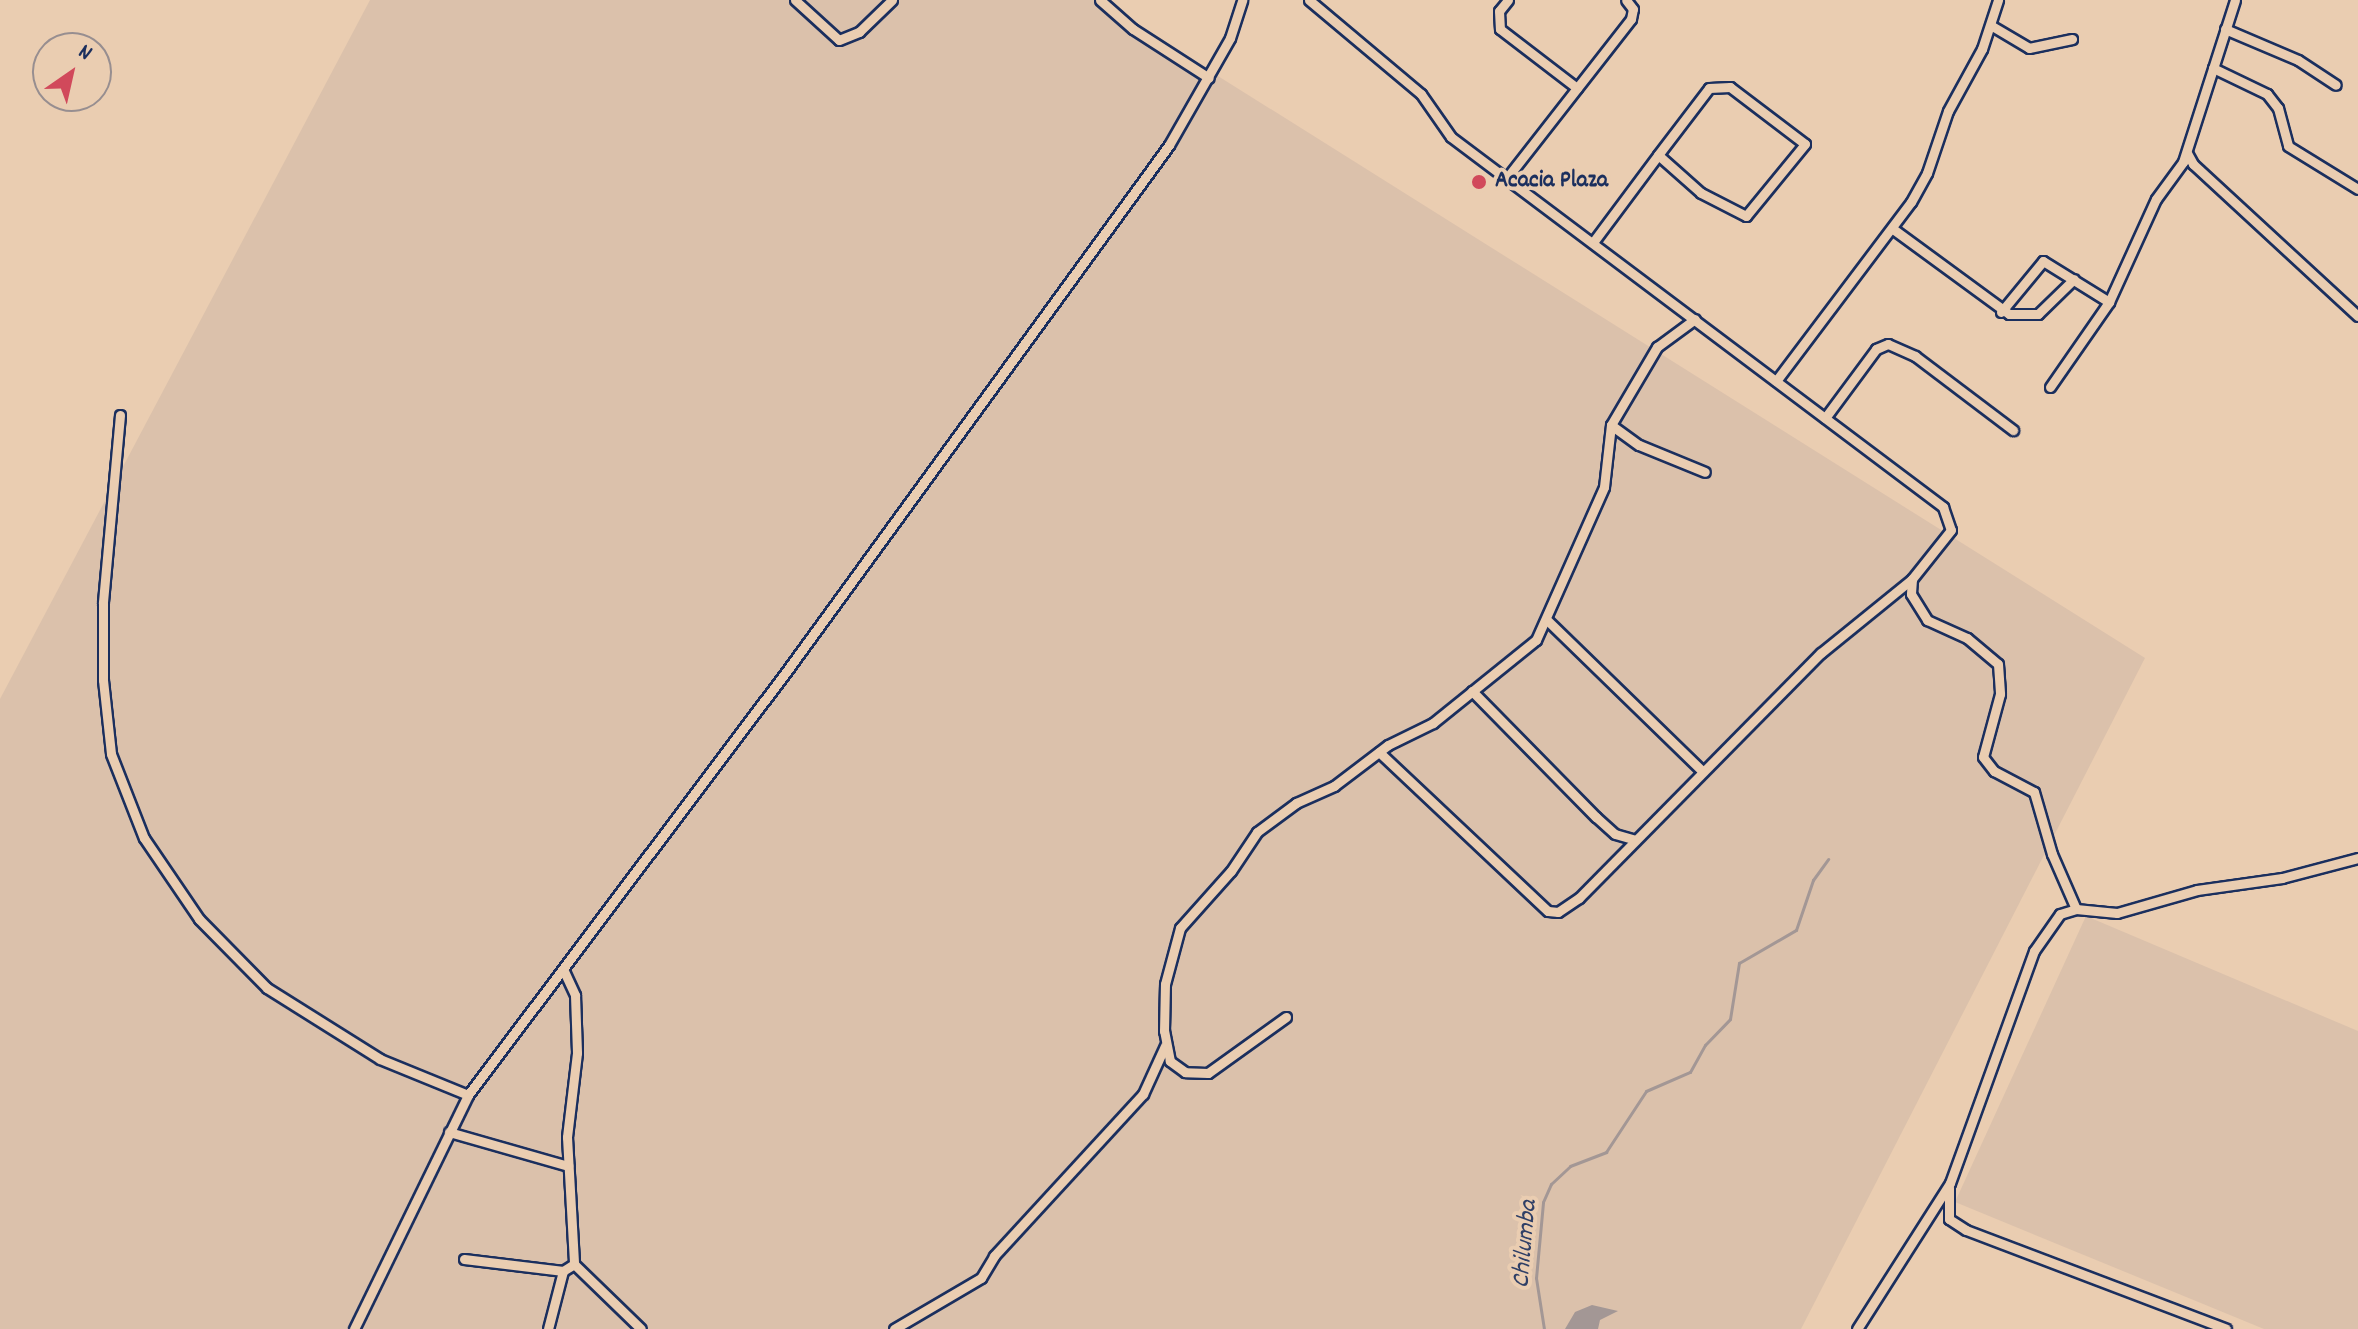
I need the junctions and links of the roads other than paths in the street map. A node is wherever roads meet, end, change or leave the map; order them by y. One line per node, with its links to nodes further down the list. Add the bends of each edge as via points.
1 (795, 0): 2 (street, via 828,36 839,40 859,32)
2 (892, 0)
3 (1242, 0): 14 (street)
4 (1309, 0): 19 (street, via 1375,51 1421,94 1451,137)
5 (1508, 0): 16 (street, via 1499,11 1500,29)
6 (1626, 0): 16 (street, via 1633,9 1631,19)
7 (1998, 0): 10 (street)
8 (2235, 0): 11 (street)
9 (1104, 1): 14 (street)
10 (1992, 26): 12 (street, via 2029,48); 21 (street, via 1948,111 1927,173)
11 (2225, 29): 13 (street); 15 (street, via 2298,60)
12 (2072, 39)
13 (2213, 68): 17 (street); 20 (street, via 2267,94 2278,108 2288,146)
14 (1209, 78): 43 (street, via 1120,215)
15 (2336, 85)
16 (1577, 88): 19 (street)
17 (2187, 153): 24 (street, via 2156,199); 26 (street)
18 (1658, 155): 18 (street, via 1709,88 1730,87 1805,144 1746,216 1701,193); 22 (street)
19 (1506, 179): 22 (street)
20 (2358, 189)
21 (1893, 229): 25 (street); 28 (street)
22 (1594, 241): 27 (street)
23 (2074, 279): 24 (street); 25 (street, via 2038,314); 25 (street, via 2050,262 2038,263)
24 (2109, 302): 29 (street)
25 (2001, 312)
26 (2358, 316)
27 (1695, 319): 28 (street); 32 (street, via 1657,347)
28 (1776, 381): 31 (street)
29 (2050, 387)
30 (120, 415): 46 (street, via 102,615 103,680 111,754 144,838 199,919 267,988 380,1059)
31 (1825, 418): 33 (street, via 1870,356 1888,344 1915,356); 35 (street, via 1949,514 1947,537)
32 (1611, 425): 34 (street, via 1639,445); 36 (street, via 1604,487 1570,556)
33 (2013, 430)
34 (1705, 472)
35 (1912, 579): 39 (street, via 1821,653); 42 (street, via 1911,594 1927,620 1967,638 1998,664 2000,694 1983,757 1994,771 2034,792 2052,854)
36 (1548, 621): 37 (street, via 1536,640); 39 (street)
37 (1472, 691): 38 (street, via 1433,723); 40 (street, via 1596,817 1615,834)
38 (1379, 752): 40 (street, via 1548,911 1558,912 1579,898); 45 (street, via 1257,832 1231,871 1180,928 1165,984)
39 (1701, 770): 40 (street)
40 (1633, 839)
41 (2358, 858): 42 (street, via 2282,878 2197,890 2117,913)
42 (2076, 909): 49 (street, via 2054,920 2034,951)
43 (563, 969): 46 (street); 48 (street, via 575,995 577,1053)
44 (1286, 1017): 45 (street, via 1208,1073 1185,1072 1170,1061)
45 (1165, 1045): 56 (street, via 1143,1094 994,1256 981,1278)
46 (468, 1095): 47 (street)
47 (449, 1132): 48 (street); 54 (street)
48 (568, 1166): 51 (street)
49 (1950, 1183): 57 (street); 58 (street, via 1949,1219 1966,1230)
50 (464, 1259): 52 (street)
51 (574, 1264): 52 (street); 53 (street)
52 (563, 1271): 55 (street)
53 (636, 1327)
54 (354, 1329)
55 (548, 1329)
56 (894, 1329)
57 (1857, 1329)
58 (2226, 1329)

